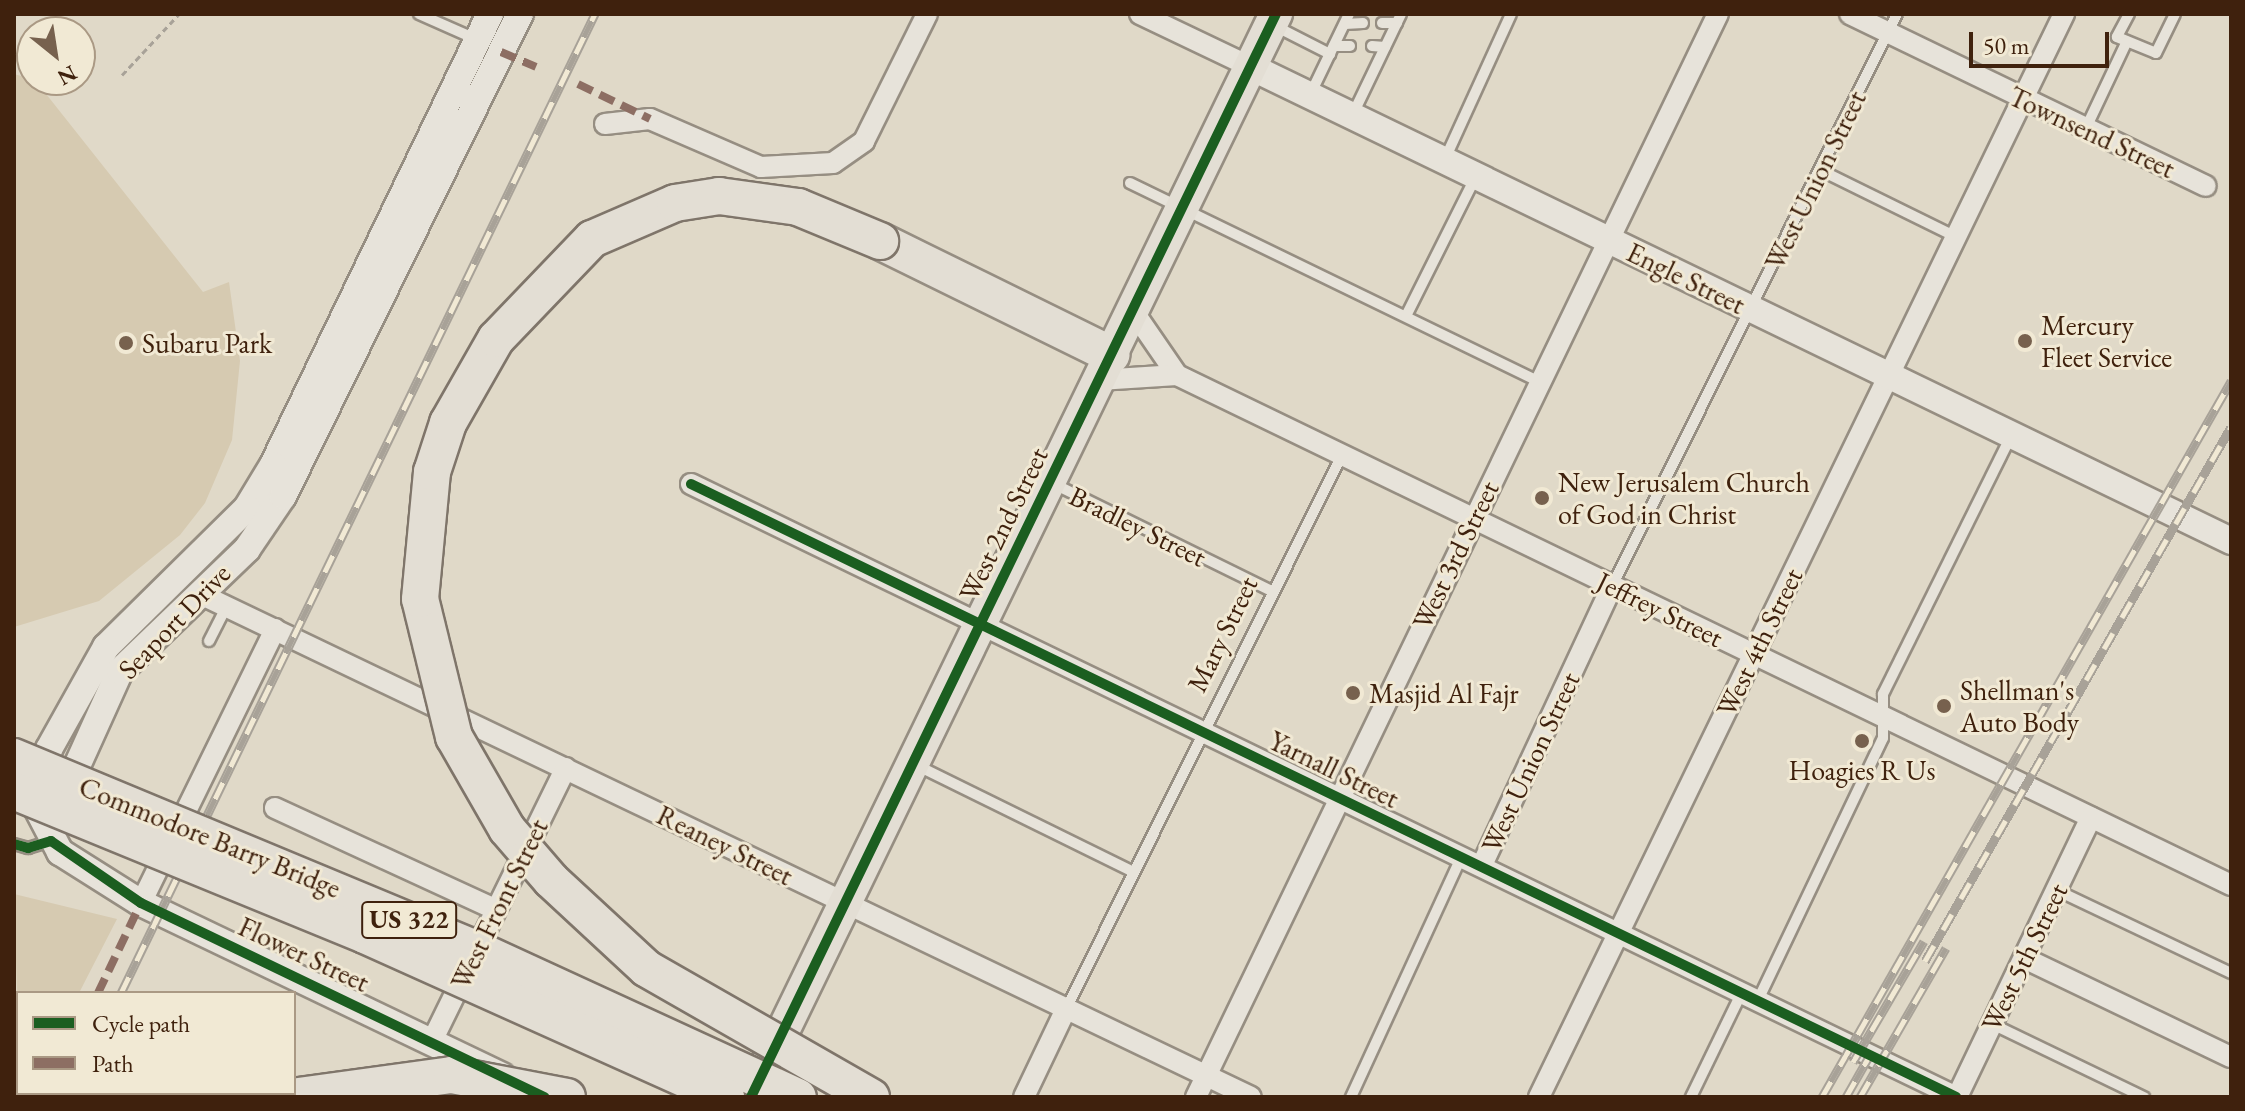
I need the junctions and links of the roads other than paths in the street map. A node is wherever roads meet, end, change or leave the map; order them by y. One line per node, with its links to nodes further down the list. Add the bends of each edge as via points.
1 (419, 14): 18 (lane)
2 (490, 14): 18 (street, Seaport Drive)
3 (520, 14): 24 (street, Seaport Drive)
4 (927, 14): 29 (street, via 864,141 819,167 743,163 650,119)
5 (1140, 14): 25 (street, Engle Street)
6 (1511, 14): 31 (lane)
7 (1718, 14): 38 (street, West 3rd Street)
8 (1850, 14): 17 (street, Townsend Street)
9 (2064, 14): 27 (street, West 4th Street)
10 (2129, 14): 19 (lane, via 2117,37)
11 (2175, 14): 19 (lane, via 2156,53)
12 (1399, 18): 16 (lane); 22 (lane)
13 (1274, 19): 23 (lane); 25 (main road, West 2nd Street)
14 (1347, 19): 15 (lane); 23 (lane)
15 (1363, 23)
16 (1382, 23)
17 (1893, 23): 27 (street, Townsend Street); 32 (lane, West Union Street)
18 (477, 40): 24 (lane); 42 (street, Seaport Drive)
19 (2127, 41): 30 (lane)
20 (1350, 46): 23 (lane)
21 (1372, 46): 22 (lane)
22 (1385, 47): 28 (lane)
23 (1332, 50): 26 (lane)
24 (501, 52): 42 (street, Seaport Drive)
25 (1251, 67): 26 (street, Engle Street); 36 (main road, West 2nd Street)
26 (1309, 95): 28 (street, Engle Street)
27 (2022, 101): 30 (street, Townsend Street); 37 (street, West 4th Street)
28 (1352, 116): 31 (street, Engle Street)
29 (605, 124)
30 (2085, 130): 35 (street, Townsend Street)
31 (1444, 161): 33 (street, Engle Street)
32 (1820, 170): 37 (lane); 39 (lane, West Union Street)
33 (1475, 176): 38 (street, Engle Street); 41 (lane)
34 (1130, 183): 36 (lane)
35 (2206, 186)
36 (1182, 210): 40 (main road, West 2nd Street); 41 (lane)
37 (1956, 237): 45 (street, West 4th Street)
38 (1608, 240): 39 (street, Engle Street); 46 (street, West 3rd Street)
39 (1751, 309): 45 (street, Engle Street); 54 (lane, West Union Street)
40 (1133, 311): 43 (main road, West 2nd Street); 44 (street)
41 (1406, 316): 46 (lane)
42 (355, 322): 53 (street, Seaport Drive)
43 (1106, 367): 44 (street); 49 (main road, West 2nd Street); 100 (highway, bridge, via 880,241 798,207 719,196 675,203 592,239 496,339 448,423 432,472 420,599 454,737 507,829 551,880 646,968)
44 (1177, 375): 48 (street, Jeffrey Street)
45 (1889, 376): 47 (street, Engle Street); 61 (street, West 4th Street)
46 (1539, 382): 51 (street, West 3rd Street)
47 (2011, 435): 52 (street, Engle Street); 64 (lane, via 1883,694)
48 (1342, 455): 51 (street, Jeffrey Street); 55 (lane, Mary Street)
49 (1050, 483): 55 (lane, Bradley Street); 58 (main road, West 2nd Street)
50 (691, 484): 58 (street, Yarnall Street)
51 (1473, 519): 54 (street, Jeffrey Street); 70 (street, West 3rd Street)
52 (2231, 541)
53 (208, 565): 56 (street, Seaport Drive); 62 (street, Seaport Drive, via 106,647)
54 (1612, 586): 61 (street, Jeffrey Street); 76 (street, West Union Street)
55 (1269, 590): 65 (lane, Mary Street)
56 (198, 593): 57 (street, Reaney Street); 63 (street, Seaport Drive, via 120,671)
57 (227, 606): 59 (street, Reaney Street); 60 (lane)
58 (981, 624): 65 (street, Yarnall Street); 67 (main road, West 2nd Street)
59 (275, 629): 68 (street, Reaney Street); 80 (street)
60 (209, 641)
61 (1753, 654): 64 (street, Jeffrey Street); 83 (street, West 4th Street)
62 (76, 696): 63 (lane); 73 (street, Seaport Drive, via 38,785)
63 (99, 709): 73 (street, Seaport Drive)
64 (1884, 717): 72 (street, Jeffrey Street); 86 (lane, via 1883,738)
65 (1202, 731): 70 (street, Yarnall Street); 77 (lane, Mary Street)
66 (14, 757): 99 (highway, Commodore Barry Bridge / US 322, bridge, via 478,950)
67 (913, 763): 77 (lane); 81 (main road, West 2nd Street)
68 (566, 768): 81 (street, Reaney Street); 82 (street, West Front Street)
69 (14, 791): 97 (highway, Commodore Barry Bridge / US 322, bridge, via 365,935)
70 (1337, 798): 75 (street, Yarnall Street); 92 (street, West 3rd Street)
71 (275, 808): 82 (street)
72 (2091, 817): 78 (street, Jeffrey Street); 79 (street, West 5th Street)
73 (47, 831): 74 (lane, via 28,848); 80 (street, Flower Street)
74 (14, 844)
75 (1462, 856): 76 (street, Yarnall Street); 104 (lane, West Union Street)
76 (1482, 865): 83 (street, Yarnall Street)
77 (1133, 872): 87 (lane, Mary Street)
78 (2231, 885)
79 (2056, 890): 84 (street, West 5th Street); 85 (lane)
80 (141, 903): 89 (street, Flower Street)
81 (845, 903): 87 (street, Reaney Street); 98 (main road, West 2nd Street)
82 (495, 909): 89 (street, West Front Street)
83 (1619, 932): 86 (street, Yarnall Street); 105 (street, West 4th Street)
84 (2024, 958): 88 (street, West 5th Street); 90 (street)
85 (2231, 973)
86 (1750, 996): 106 (lane); 107 (street, Yarnall Street)
87 (1066, 1009): 92 (street, Reaney Street); 101 (street, Mary Street)
88 (1992, 1024): 107 (street, West 5th Street); 108 (lane)
89 (429, 1047): 95 (street, Flower Street)
90 (2231, 1057)
91 (420, 1065): 94 (lane)
92 (1207, 1075): 102 (street, West 3rd Street); 103 (street, Reaney Street)
93 (291, 1097): 96 (highway, bridge, via 452,1075)
94 (402, 1097)
95 (545, 1097)
96 (567, 1097)
97 (726, 1097)
98 (751, 1097)
99 (798, 1097)
100 (871, 1097)
101 (1024, 1097)
102 (1196, 1097)
103 (1251, 1097)
104 (1351, 1097)
105 (1539, 1097)
106 (1691, 1097)
107 (1956, 1097)
108 (2144, 1097)

